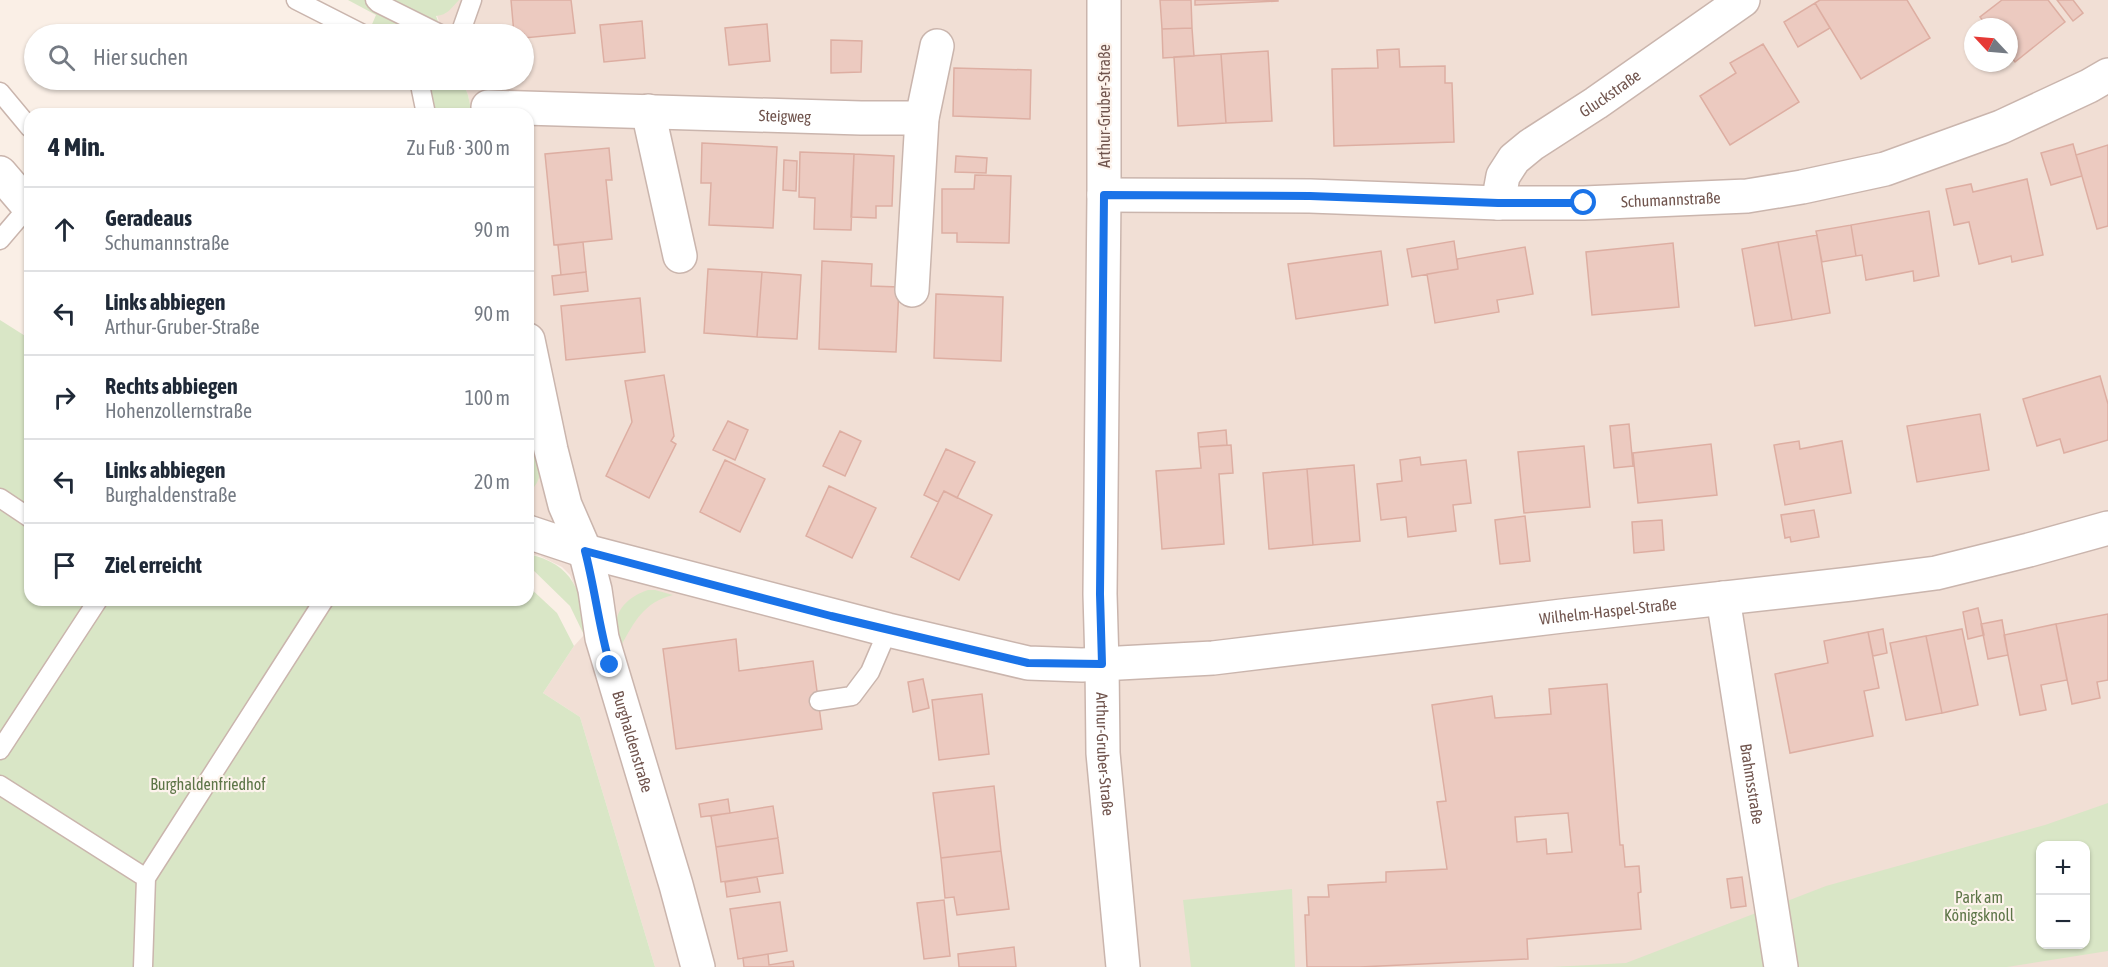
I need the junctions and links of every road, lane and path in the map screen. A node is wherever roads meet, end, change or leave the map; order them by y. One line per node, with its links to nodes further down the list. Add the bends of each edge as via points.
1 (296, 0): 6 (lane)
2 (375, 0): 7 (lane)
3 (472, 0): 8 (lane)
4 (1104, 0): 19 (street, Arthur-Gruber-Straße)
5 (1743, 0): 21 (street, Gluckstraße, via 1514,159 1503,176)
6 (343, 24)
7 (420, 24)
8 (464, 24)
9 (936, 46): 16 (street)
10 (2108, 75): 21 (street, Schumannstraße, via 2001,127 1885,169 1747,196)
11 (421, 90): 14 (lane)
12 (0, 92): 17 (lane)
13 (486, 100): 15 (street, Steigweg)
14 (425, 108)
15 (648, 111): 16 (street, Steigweg); 24 (street)
16 (922, 118): 25 (street)
17 (24, 121)
18 (0, 173): 20 (street)
19 (1104, 195): 21 (street, Schumannstraße, via 1310,196); 36 (street, Arthur-Gruber-Straße)
20 (24, 201)
21 (1498, 203)
22 (24, 213): 23 (lane)
23 (0, 240)
24 (680, 256)
25 (912, 290)
26 (534, 369): 31 (street, Burghaldenstraße, via 566,505)
27 (0, 498): 28 (lane)
28 (24, 514)
29 (2108, 528): 32 (street, Wilhelm-Haspel-Straße, via 1936,573)
30 (534, 534): 31 (street, Wilhelm-Haspel-Straße)
31 (585, 551): 35 (street, Wilhelm-Haspel-Straße); 42 (street, Burghaldenstraße, via 602,638)
32 (1723, 598): 36 (street, Wilhelm-Haspel-Straße, via 1213,658); 44 (street, Brahmsstraße)
33 (94, 606): 38 (lane)
34 (320, 606): 40 (lane)
35 (888, 630): 36 (street, Wilhelm-Haspel-Straße, via 1028,663); 37 (lane, via 870,672 852,696)
36 (1102, 664): 43 (street, Arthur-Gruber-Straße, via 1103,753)
37 (819, 701)
38 (0, 750)
39 (0, 785): 40 (lane)
40 (146, 879): 41 (lane)
41 (143, 967)
42 (698, 967)
43 (1123, 967)
44 (1781, 967)

